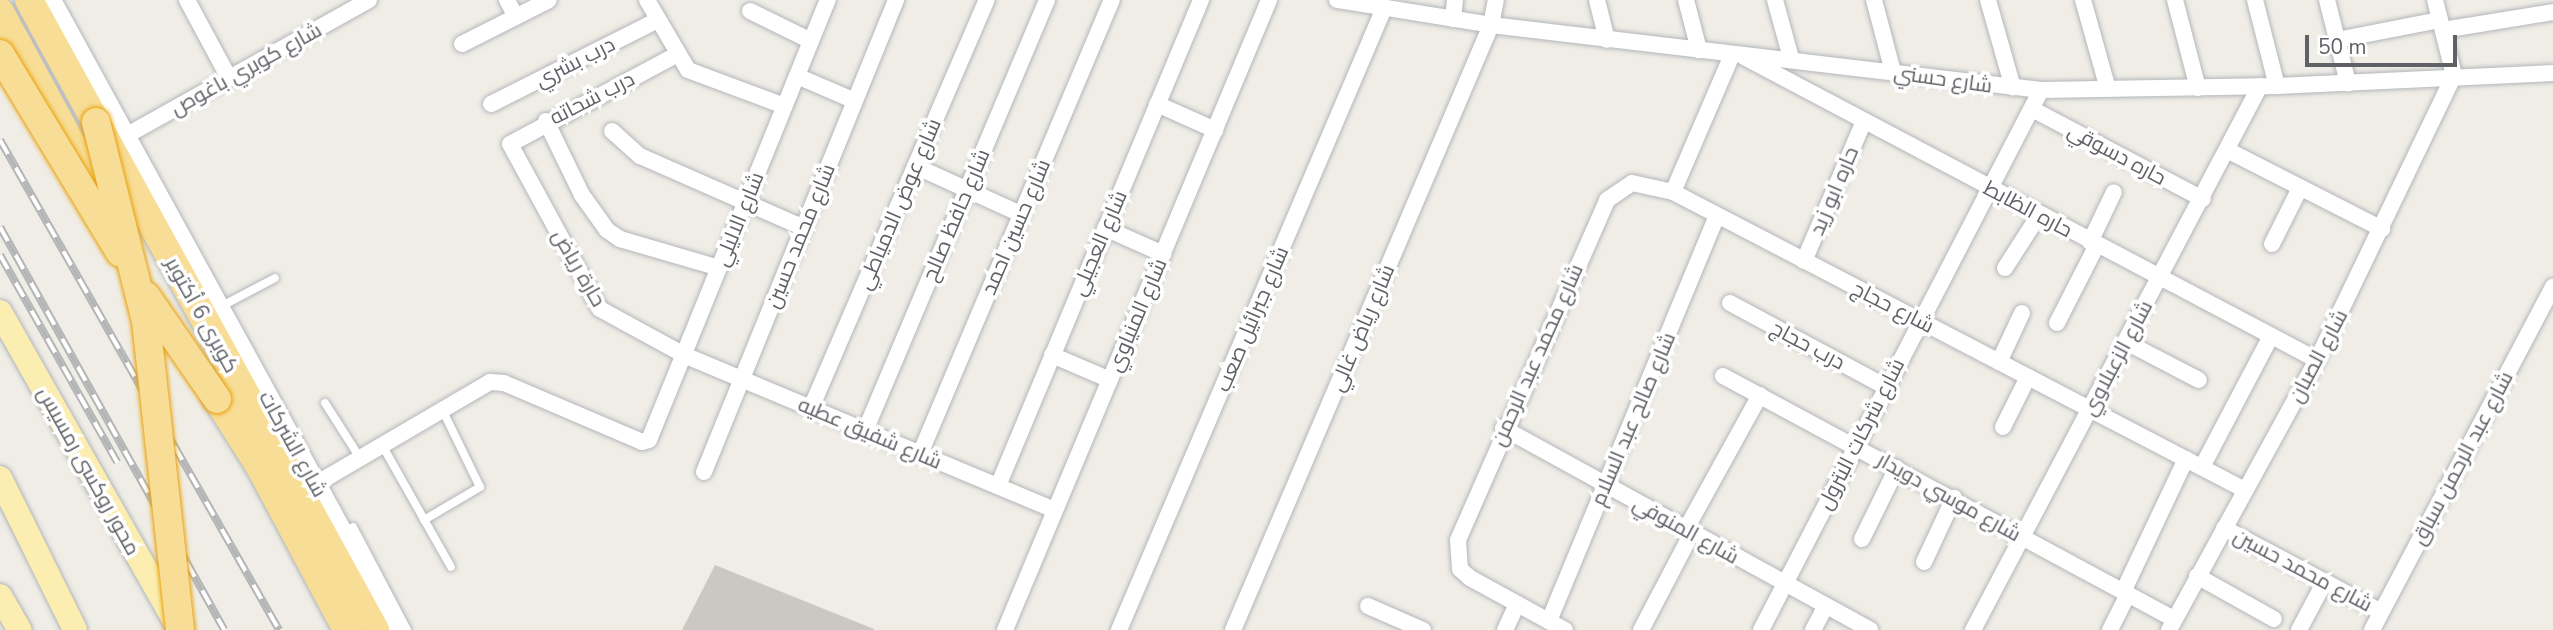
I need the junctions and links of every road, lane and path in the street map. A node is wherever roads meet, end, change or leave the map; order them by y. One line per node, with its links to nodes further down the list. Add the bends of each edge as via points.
1 (29, 0): 67 (highway, كوبرى 6 أكتوبر)
2 (42, 0): 164 (main road, شارع الشركات)
3 (49, 0): 70 (main road, شارع الشركات)
4 (187, 0): 53 (street)
5 (369, 0): 29 (street, شارع كوبري باغوص)
6 (507, 0): 35 (street)
7 (549, 0): 35 (street)
8 (648, 0): 37 (street)
9 (828, 0): 42 (street, شارع الاليلي)
10 (896, 0): 60 (street, شارع محمد حسين)
11 (987, 0): 73 (street, شارع عوض الدمياطي)
12 (1047, 0): 75 (street, شارع حافظ صالح)
13 (1112, 0): 81 (street, شارع حسين احمد)
14 (1201, 0): 62 (street, شارع العجيلي)
15 (1269, 0): 68 (street, شارع المنياوي)
16 (1337, 0): 30 (street, شارع حسني)
17 (1455, 0): 36 (street)
18 (1496, 0): 38 (street, شارع رياض غالي)
19 (1597, 0): 40 (street)
20 (1686, 0): 44 (street)
21 (1775, 0): 48 (street)
22 (1874, 0): 49 (street)
23 (1988, 0): 56 (street)
24 (2083, 0): 58 (street)
25 (2175, 0): 57 (street)
26 (2255, 0): 55 (street)
27 (2327, 0): 41 (street)
28 (2435, 0): 39 (street)
29 (351, 4): 53 (street, شارع كوبري باغوص)
30 (1384, 8): 36 (street, شارع حسني); 168 (street, شارع جبرائيل صعب)
31 (2532, 8): 34 (street); 39 (street)
32 (750, 11): 42 (street)
33 (0, 12): 100 (highway, bridge, via 121,244)
34 (2553, 12)
35 (516, 17): 43 (street)
36 (1453, 19): 38 (street, شارع حسني)
37 (658, 20): 46 (street); 61 (street, درب بشري)
38 (1490, 25): 40 (street, شارع حسني); 169 (street, شارع رياض غالي)
39 (2441, 25): 41 (street); 51 (street)
40 (1607, 40): 44 (street, شارع حسني)
41 (2337, 40): 54 (street)
42 (811, 41): 52 (street, شارع الاليلي)
43 (462, 44)
44 (1699, 50): 47 (street, شارع حسني)
45 (0, 54): 162 (highway, كوبرى 6 أكتوبر, bridge, via 149,301 260,467)
46 (676, 55): 63 (street, via 701,77); 65 (street, درب شحاته)
47 (1736, 55): 48 (street, شارع حسني); 66 (street, حاره الظابط); 77 (street)
48 (1791, 58): 49 (street, شارع حسني)
49 (1893, 72): 56 (street, شارع حسني)
50 (2553, 73): 51 (street, شارع حسني)
51 (2454, 75): 54 (street, شارع حسني); 86 (street, شارع الصبان)
52 (797, 76): 60 (street); 63 (street, شارع الاليلي)
53 (229, 78): 70 (street, شارع كوبري باغوص)
54 (2348, 83): 55 (street, شارع حسني)
55 (2269, 86): 57 (street, شارع حسني); 72 (street, شارع الزعبلاوي)
56 (2013, 88): 59 (street, شارع حسني)
57 (2198, 88): 58 (street, شارع حسني)
58 (2108, 89): 59 (street, شارع حسني)
59 (2042, 90): 64 (street, شارع شركات البترول)
60 (855, 101): 84 (street, شارع محمد حسين)
61 (491, 104)
62 (1157, 104): 68 (street); 85 (street, شارع العجيلي)
63 (785, 106): 80 (street, شارع الاليلي)
64 (2032, 109): 76 (street, شارع شركات البترول); 79 (street, حاره دسوقي)
65 (546, 121): 71 (street, درب شحاته); 91 (street, via 582,195 607,230 620,239)
66 (1864, 121): 76 (street, حاره الظابط); 90 (street, حاره ابو زيد)
67 (96, 122): 100 (highway, bridge); 163 (highway, كوبرى 6 أكتوبر, bridge)
68 (1215, 130): 89 (street, شارع المنياوي)
69 (611, 131): 80 (street, via 640,156)
70 (122, 138): 97 (main road, شارع الشركات)
71 (510, 144): 105 (street, حارة رياض, via 600,309)
72 (2228, 151): 74 (street); 79 (street, شارع الزعبلاوي)
73 (915, 166): 75 (street); 117 (street, شارع عوض الدمياطي)
74 (2300, 188): 86 (street); 88 (street)
75 (967, 189): 81 (street); 122 (street, شارع حافظ صالح)
76 (1989, 189): 82 (street, حاره الظابط); 101 (street, شارع شركات البترول)
77 (1673, 192): 83 (street, شارع حجاج); 121 (street, شارع محمد عبد الرحمن, via 1632,183 1607,200)
78 (2114, 192): 87 (street)
79 (2203, 200): 94 (street, شارع الزعبلاوي)
80 (746, 203): 84 (street); 91 (street, شارع الاليلي)
81 (1021, 214): 125 (street, شارع حسين احمد)
82 (2039, 215): 87 (street, حاره الظابط); 92 (street)
83 (1717, 216): 90 (street, شارع حجاج); 133 (street, شارع صالح عبد السلام)
84 (804, 228): 111 (street, شارع محمد حسين)
85 (1105, 228): 89 (street); 106 (street, شارع العجيلي)
86 (2382, 229): 107 (street, شارع الصبان)
87 (2094, 244): 94 (street, حاره الظابط); 102 (street)
88 (2272, 244)
89 (1163, 254): 112 (street, شارع المنياوي)
90 (1804, 261): 101 (street, شارع حجاج)
91 (719, 268): 105 (street, شارع الاليلي)
92 (2005, 268)
93 (275, 278): 97 (lane)
94 (2160, 279): 103 (street, حاره الظابط); 104 (street, شارع الزعبلاوي)
95 (2553, 287): 155 (street, شارع عبد الرحمن سباق)
96 (1731, 303): 114 (street, درب حجاج)
97 (218, 309): 132 (main road, شارع الشركات)
98 (0, 312): 161 (main road, محور روكسى رمسيس)
99 (2022, 313): 108 (street)
100 (146, 321): 161 (highway, bridge)
101 (1920, 321): 108 (street, شارع حجاج); 114 (street, شارع شركات البترول)
102 (2057, 323)
103 (2272, 336): 107 (street, حاره الظابط); 128 (street)
104 (2126, 342): 113 (street); 119 (street, شارع الزعبلاوي)
105 (684, 355): 111 (street, شارع شفيق عطيه); 118 (street, شارع الاليلي, via 651,438 642,442 496,382)
106 (1052, 355): 112 (street); 134 (street, شارع العجيلي)
107 (2317, 360): 135 (street, شارع الصبان)
108 (1999, 362): 110 (street, شارع حجاج)
109 (1723, 376): 115 (street, شارع موسي دويدار)
110 (2028, 377): 119 (street, شارع حجاج); 120 (street)
111 (742, 379): 117 (street, شارع شفيق عطيه); 130 (street, شارع محمد حسين)
112 (1110, 380): 137 (street, شارع المنياوي)
113 (2199, 380)
114 (1885, 387): 124 (street, شارع شركات البترول)
115 (1760, 395): 124 (street, شارع موسي دويدار); 141 (street)
116 (325, 403): 126 (lane)
117 (811, 408): 122 (street, شارع شفيق عطيه)
118 (442, 409): 123 (street); 138 (lane, via 480,487)
119 (2090, 409): 127 (street, شارع حجاج); 142 (street, شارع الزعبلاوي)
120 (2003, 427)
121 (1503, 428): 133 (street, شارع المنوفي); 152 (street, شارع محمد عبد الرحمن, via 1458,540 1460,569)
122 (865, 431): 125 (street, شارع شفيق عطيه)
123 (382, 445): 126 (street); 138 (lane)
124 (1856, 446): 129 (street, شارع موسي دويدار); 148 (street, شارع شركات البترول)
125 (920, 454): 134 (street, شارع شفيق عطيه)
126 (360, 458): 132 (street)
127 (2186, 459): 128 (street, شارع حجاج); 150 (street)
128 (2202, 467): 135 (street, شارع حجاج)
129 (1897, 468): 136 (street, شارع موسي دويدار); 143 (street)
130 (704, 472)
131 (0, 478): 160 (main road)
132 (316, 484): 149 (main road, شارع الشركات)
133 (1606, 485): 141 (street, شارع المنوفي); 157 (street, شارع صالح عبد السلام)
134 (998, 486): 137 (street, شارع شفيق عطيه)
135 (2245, 490): 140 (street, شارع الصبان)
136 (1954, 498): 142 (street, شارع موسي دويدار); 144 (street)
137 (1055, 510): 167 (street, شارع المنياوي)
138 (424, 520): 145 (lane)
139 (353, 527): 149 (lane)
140 (2224, 528): 146 (street, شارع الصبان); 147 (street, شارع محمد حسين)
141 (1689, 531): 148 (street, شارع المنوفي); 173 (street)
142 (2022, 537): 150 (street, شارع موسي دويدار); 177 (street, شارع الزعبلاوي)
143 (1862, 539)
144 (1924, 562)
145 (451, 567)
146 (2197, 576): 156 (street); 158 (street, شارع الصبان)
147 (2325, 581): 155 (street, شارع محمد حسين); 179 (street)
148 (1784, 584): 154 (street, شارع المنوفي); 174 (street, شارع شركات البترول)
149 (381, 593): 165 (main road, شارع الشركات); 166 (lane)
150 (2125, 593): 158 (street, شارع موسي دويدار); 178 (street)
151 (0, 596): 159 (main road)
152 (1517, 604): 157 (street); 171 (street)
153 (1368, 606): 170 (street)
154 (1825, 607): 175 (street); 176 (street, شارع المنوفي)
155 (2381, 612): 180 (street, شارع عبد الرحمن سباق)
156 (2274, 619)
157 (1549, 621): 172 (street)
158 (2171, 625)
159 (20, 630)
160 (75, 630)
161 (179, 630)
162 (347, 630)
163 (375, 630)
164 (384, 630)
165 (394, 630)
166 (407, 630)
167 (1004, 630)
168 (1119, 630)
169 (1233, 630)
170 (1423, 630)
171 (1504, 630)
172 (1565, 630)
173 (1642, 630)
174 (1761, 630)
175 (1812, 630)
176 (1870, 630)
177 (1973, 630)
178 (2110, 630)
179 (2299, 630)
180 (2372, 630)

